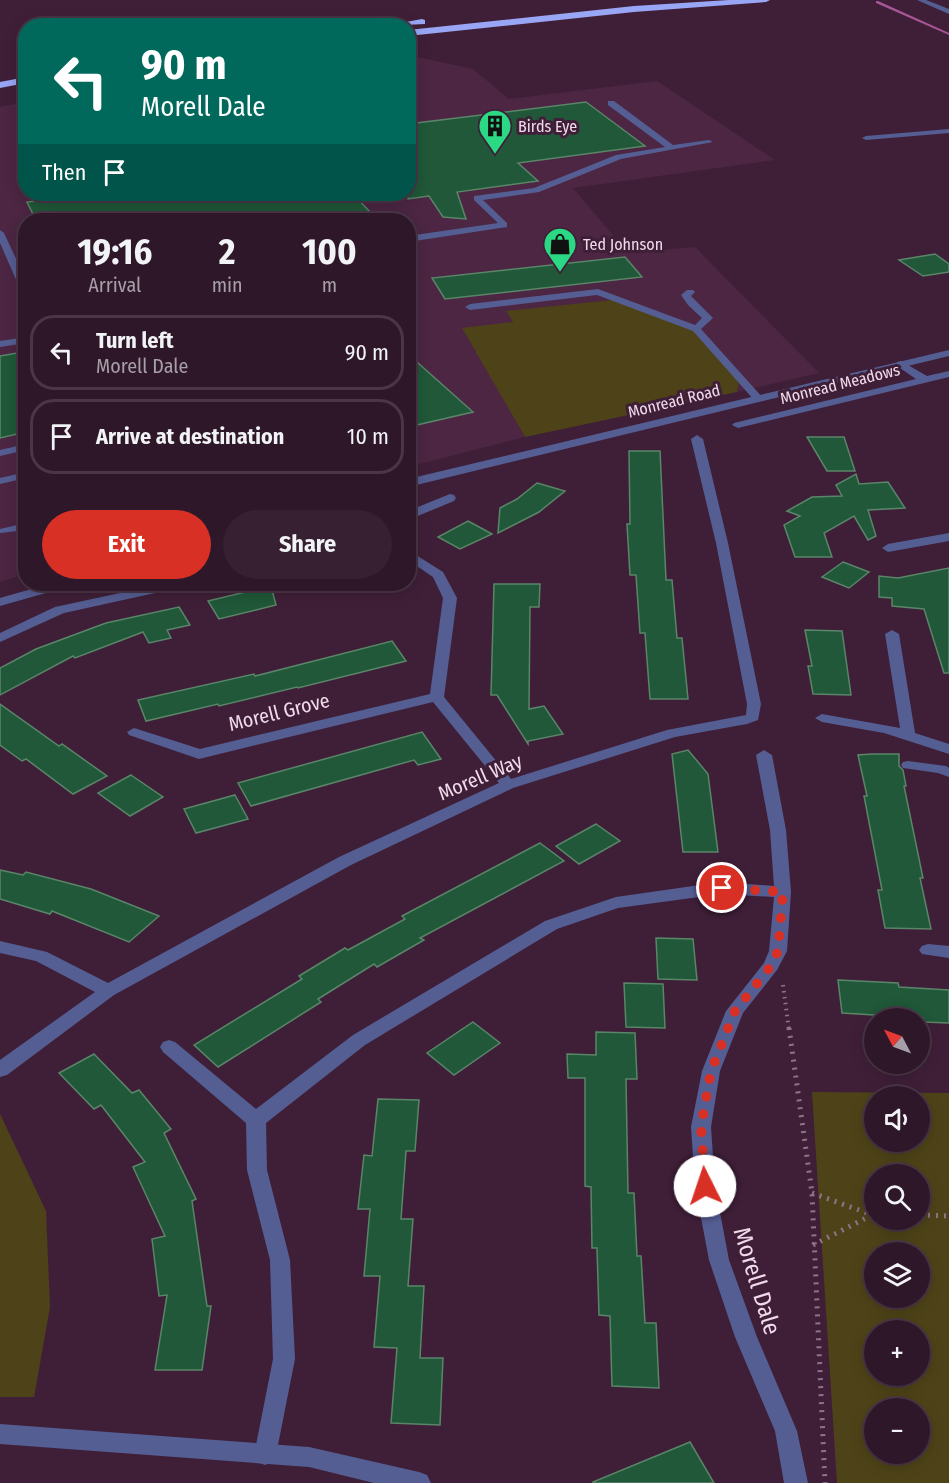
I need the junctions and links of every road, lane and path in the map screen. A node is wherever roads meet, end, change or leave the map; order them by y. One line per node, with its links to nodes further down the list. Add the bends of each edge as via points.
1 (644, 0): 4 (highway)
2 (766, 0): 8 (highway, via 634,9)
3 (920, 0): 5 (street)
4 (529, 10)
5 (949, 12)
6 (447, 19): 7 (highway)
7 (416, 23)
8 (416, 32)
9 (18, 82): 10 (highway)
10 (0, 85)
11 (18, 92): 12 (highway)
12 (0, 95)
13 (611, 104): 17 (lane)
14 (949, 131): 15 (lane)
15 (866, 138)
16 (709, 142): 17 (lane)
17 (672, 148): 19 (lane, via 619,157 536,190 477,198 504,225)
18 (0, 235): 20 (lane)
19 (416, 238)
20 (18, 274)
21 (690, 292): 23 (lane, via 686,295 691,303 708,318)
22 (470, 307): 23 (lane, via 598,292)
23 (696, 328): 30 (lane)
24 (18, 341): 25 (lane)
25 (0, 344)
26 (949, 353): 27 (street, Monread Road)
27 (900, 364): 29 (street); 30 (street, Monread Road)
28 (949, 374): 29 (street, Monread Meadows)
29 (925, 380): 31 (street, Monread Meadows)
30 (758, 398): 37 (street, Monread Road)
31 (738, 425)
32 (698, 439): 58 (street, Morell Way, via 754,704 753,717 672,733)
33 (18, 449): 34 (lane)
34 (0, 453)
35 (18, 477): 36 (lane)
36 (0, 481)
37 (416, 481)
38 (450, 498): 39 (street)
39 (416, 513)
40 (18, 528): 41 (lane)
41 (4, 531)
42 (949, 537): 43 (street)
43 (888, 548)
44 (416, 560): 50 (street, via 438,575 450,598)
45 (38, 591): 47 (street)
46 (146, 591): 49 (street, via 60,610)
47 (0, 602)
48 (892, 634): 53 (street)
49 (0, 638)
50 (437, 697): 52 (street, Morell Grove, via 199,754); 58 (street)
51 (822, 718): 53 (street)
52 (134, 732)
53 (908, 733): 54 (street)
54 (949, 749)
55 (764, 755): 59 (street, Morell Dale, via 778,830)
56 (909, 765): 57 (lane)
57 (949, 773)
58 (508, 785): 64 (street, Morell Way, via 345,861)
59 (783, 892): 63 (street, Morell Dale, via 778,951); 67 (street, via 722,888 616,903 550,925 360,1040)
60 (0, 946): 64 (street, via 41,956)
61 (928, 950): 62 (street)
62 (949, 952)
63 (771, 966): 68 (path, via 782,973); 77 (street, Morell Dale, via 735,1011 711,1071 701,1127 705,1186 719,1260 786,1431)
64 (108, 991): 66 (street, Morell Way)
65 (170, 1047): 67 (street)
66 (0, 1070)
67 (256, 1120): 75 (street, via 257,1170 280,1260 284,1359)
68 (812, 1193): 69 (path); 73 (path)
69 (864, 1211)
70 (930, 1215): 71 (path)
71 (949, 1216)
72 (864, 1219): 73 (path)
73 (813, 1245): 78 (path)
74 (0, 1434): 75 (street)
75 (265, 1455): 76 (street, via 309,1457)
76 (419, 1483)
77 (796, 1483)
78 (825, 1483)

